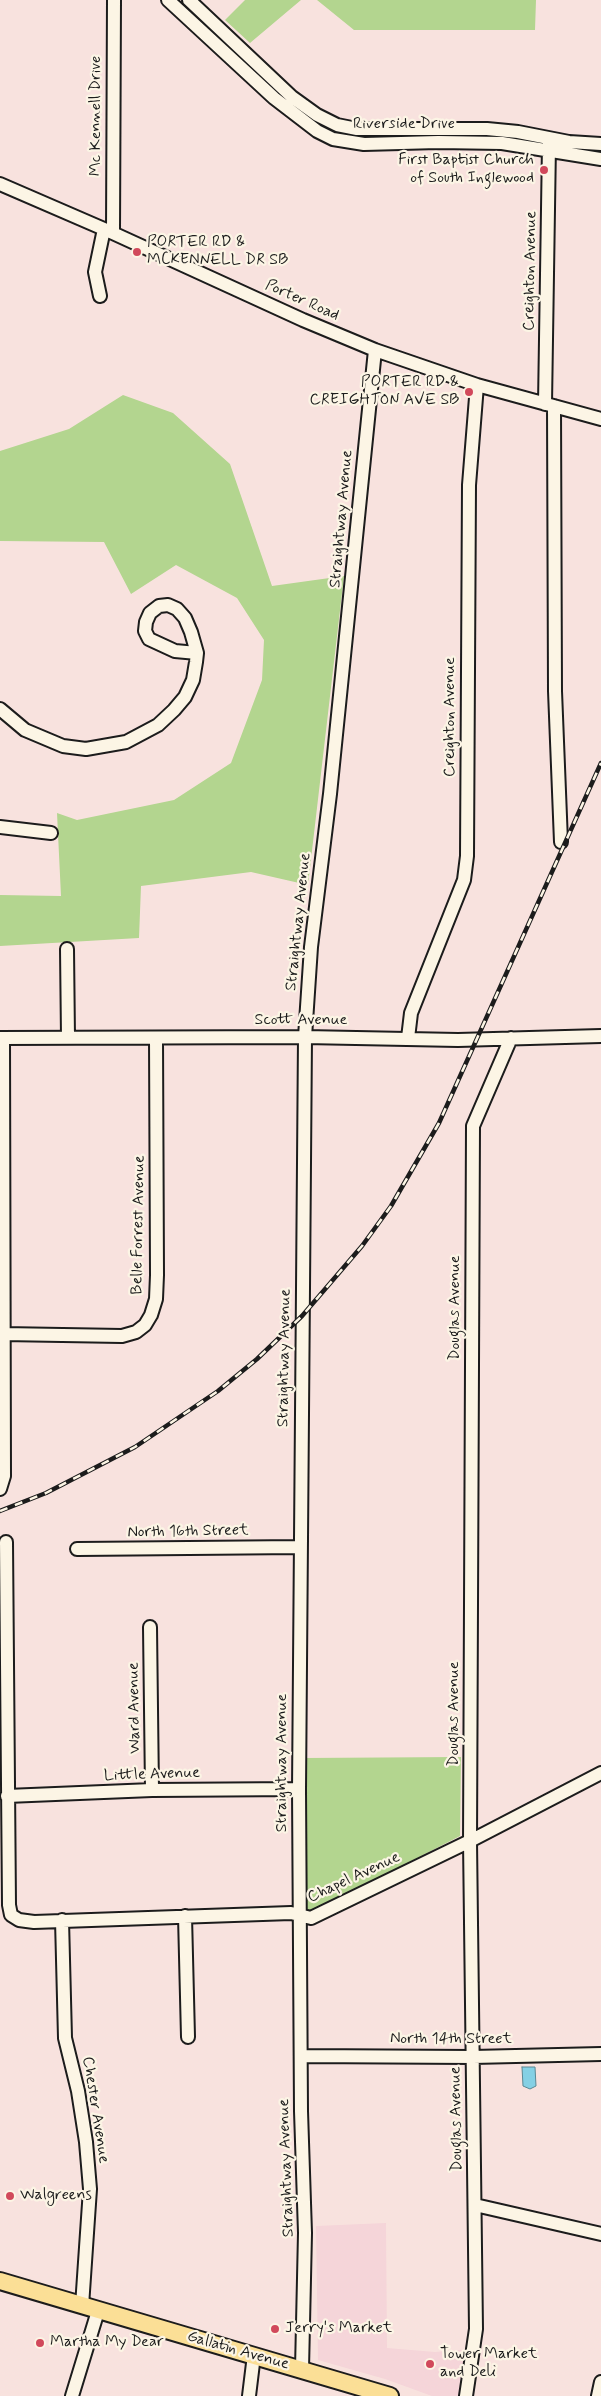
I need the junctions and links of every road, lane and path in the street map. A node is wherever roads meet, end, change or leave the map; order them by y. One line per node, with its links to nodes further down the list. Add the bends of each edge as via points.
1 (114, 0): 13 (street, Mc Kennell Drive)
2 (168, 0): 5 (street, Riverside Drive)
3 (189, 0): 4 (street, Riverside Drive)
4 (201, 12): 5 (street); 6 (street, Riverside Drive, via 292,96 317,115 337,125)
5 (191, 21): 8 (street, Riverside Drive, via 297,117 317,131)
6 (350, 127): 7 (street, Riverside Drive, via 487,129); 8 (street)
7 (550, 138): 9 (street, Riverside Drive); 10 (street, Creighton Avenue)
8 (346, 142): 10 (street, Riverside Drive, via 485,142)
9 (601, 144)
10 (549, 152): 11 (street, Riverside Drive); 17 (street, Creighton Avenue)
11 (601, 160)
12 (0, 184): 13 (street, Porter Road)
13 (108, 231): 14 (street, Mc Kennell Drive, via 95,272); 15 (street, Porter Road)
14 (100, 296)
15 (375, 350): 16 (street, Porter Road); 26 (street, Straightway Avenue, via 330,794 311,947)
16 (477, 385): 17 (street, Porter Road); 30 (street, Creighton Avenue, via 469,485 467,856 464,880 411,1013)
17 (549, 405): 18 (street, Porter Road); 23 (street, Creighton Avenue, via 554,691)
18 (601, 419)
19 (196, 653): 19 (street, via 192,632 177,609 168,604 150,613 145,631 148,639 175,651); 20 (street, via 193,680 185,697 158,725 126,742 86,749 62,746 25,730)
20 (0, 709)
21 (0, 827): 22 (street)
22 (51, 834)
23 (561, 842)
24 (67, 949): 28 (street)
25 (601, 1036): 31 (street, Scott Avenue)
26 (305, 1037): 29 (street, Scott Avenue); 30 (street, Scott Avenue); 35 (street, Straightway Avenue)
27 (1, 1038): 28 (street, Scott Avenue); 32 (street)
28 (68, 1038): 29 (street, Scott Avenue)
29 (156, 1038): 32 (street, Belle Forrest Avenue, via 157,1275 156,1299 151,1315 136,1332 122,1336)
30 (408, 1038): 31 (street, Scott Avenue)
31 (511, 1038): 43 (street, Douglas Avenue, via 473,1126)
32 (3, 1334): 33 (street, via 4,1476)
33 (0, 1488)
34 (6, 1542): 37 (street)
35 (300, 1547): 36 (street, North 16th Street); 40 (street, Straightway Avenue)
36 (77, 1549)
37 (3, 1591): 42 (street)
38 (150, 1626): 41 (street, Ward Avenue)
39 (601, 1773): 43 (street, Chapel Avenue)
40 (299, 1789): 41 (street, Little Avenue); 45 (street, Straightway Avenue)
41 (152, 1790): 42 (street, Little Avenue)
42 (7, 1796): 46 (street, Chapel Avenue, via 11,1915 19,1920)
43 (470, 1841): 45 (street, Chapel Avenue, via 311,1918); 50 (street, Douglas Avenue)
44 (185, 1916): 45 (street, Chapel Avenue, via 291,1913); 46 (street, Chapel Avenue); 47 (street)
45 (300, 1916): 49 (street, Straightway Avenue)
46 (62, 1920): 54 (street, Chester Avenue, via 65,2038 78,2091 90,2189)
47 (188, 2037)
48 (601, 2054): 50 (street, North 14th Street)
49 (301, 2056): 50 (street, North 14th Street); 56 (street, Straightway Avenue, via 305,2233)
50 (473, 2057): 51 (street, Douglas Avenue)
51 (475, 2205): 52 (street); 61 (street, Douglas Avenue, via 476,2329)
52 (601, 2234)
53 (0, 2281): 54 (main road, Gallatin Avenue)
54 (90, 2308): 55 (main road, Gallatin Avenue); 58 (street, Chester Avenue)
55 (254, 2355): 56 (main road, Gallatin Avenue); 59 (street)
56 (302, 2369): 60 (main road, Gallatin Avenue)
57 (601, 2382): 62 (street)
58 (72, 2396)
59 (249, 2396)
60 (390, 2396)
61 (466, 2396)
62 (598, 2396)

